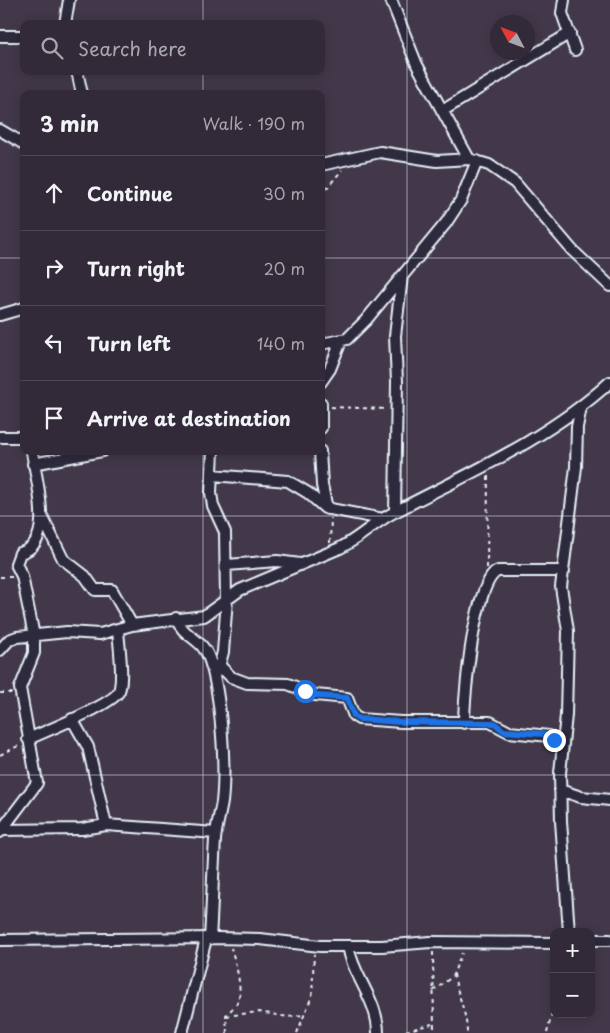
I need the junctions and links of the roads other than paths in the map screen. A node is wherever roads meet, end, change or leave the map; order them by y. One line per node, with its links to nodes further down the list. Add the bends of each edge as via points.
1 (70, 0): 4 (street)
2 (391, 0): 11 (street, via 417,65)
3 (564, 0): 5 (street, via 562,13)
4 (66, 20)
5 (570, 33): 8 (street); 11 (street)
6 (0, 36): 7 (street)
7 (20, 36)
8 (575, 50)
9 (78, 75): 10 (street)
10 (81, 90)
11 (442, 111): 14 (street)
12 (0, 130): 13 (street)
13 (20, 142)
14 (473, 160): 15 (street, via 437,161 380,152); 16 (street, via 462,200 427,248); 17 (street, via 498,168 515,183 572,250)
15 (325, 164)
16 (402, 275): 20 (street, via 355,332); 34 (street, via 395,336)
17 (610, 286)
18 (20, 309): 19 (street)
19 (0, 315)
20 (341, 341): 21 (street); 22 (street)
21 (325, 343)
22 (325, 377)
23 (610, 382): 24 (street)
24 (581, 407): 34 (street, via 571,416 488,463); 39 (street)
25 (0, 437): 26 (street)
26 (20, 437)
27 (32, 455): 31 (street)
28 (81, 455): 31 (street)
29 (213, 455): 32 (street)
30 (319, 455): 33 (street, via 322,485)
31 (33, 464): 35 (street)
32 (212, 475): 33 (street, via 288,480); 38 (street, via 212,499 225,532)
33 (329, 509): 36 (street)
34 (395, 512): 36 (street)
35 (41, 514): 42 (street, via 63,559 85,576 95,590 112,590); 44 (street, via 41,532 36,544 18,556 16,564 22,576)
36 (383, 519): 37 (street, via 353,542)
37 (300, 564): 38 (street, via 277,561); 40 (street)
38 (227, 565): 40 (street)
39 (564, 571): 49 (street, via 498,571 488,580 467,664); 51 (street, via 562,600 568,631 568,664)
40 (227, 599): 41 (street, via 204,616); 46 (street)
41 (176, 618): 42 (street); 47 (street, via 183,631 205,648)
42 (132, 625): 43 (street)
43 (118, 630): 44 (street, via 100,634 67,632); 48 (street, via 119,691 114,698)
44 (34, 636): 45 (street, via 13,638); 50 (street, via 34,653 20,693)
45 (0, 650)
46 (219, 665): 47 (street); 49 (street, via 231,677 247,682 288,684 315,695 347,698 354,716 359,719)
47 (215, 684): 56 (street, via 224,772)
48 (72, 720): 50 (street); 54 (street, via 88,747)
49 (464, 723): 51 (street, via 494,723 504,731 549,736)
50 (28, 740): 55 (street, via 37,784)
51 (562, 749): 52 (street)
52 (560, 790): 53 (street); 57 (street)
53 (610, 800)
54 (106, 825): 55 (street, via 82,829); 56 (street)
55 (1, 831)
56 (216, 833): 58 (street)
57 (569, 928)
58 (208, 939): 59 (street); 63 (street, via 260,939); 64 (street)
59 (0, 940)
60 (595, 940): 61 (street)
61 (610, 940)
62 (550, 943): 63 (street, via 433,942)
63 (348, 946): 65 (street, via 351,964 368,990)
64 (182, 1033)
65 (378, 1033)

